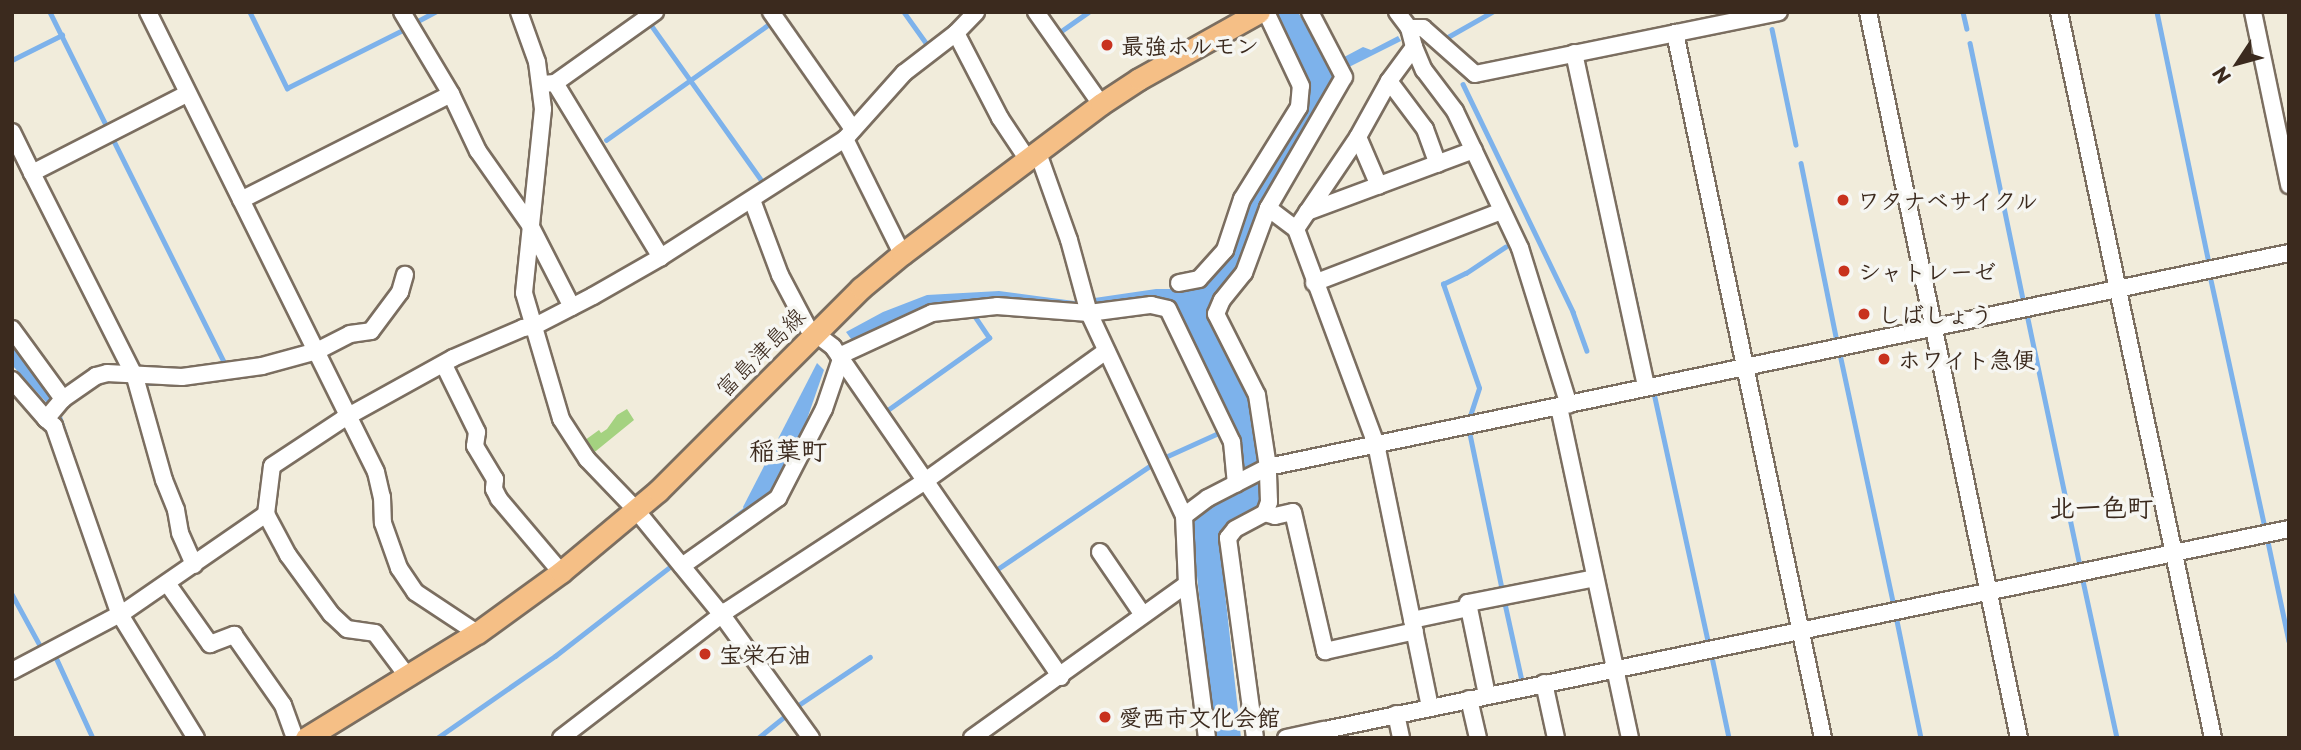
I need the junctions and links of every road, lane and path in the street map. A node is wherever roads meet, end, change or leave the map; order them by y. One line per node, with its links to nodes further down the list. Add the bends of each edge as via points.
1 (148, 12): 23 (street)
2 (402, 12): 24 (street)
3 (519, 12): 22 (street)
4 (655, 12): 22 (street)
5 (771, 12): 27 (street)
6 (976, 12): 17 (street)
7 (1036, 12): 25 (street)
8 (1259, 12): 25 (main road, 富島津島線)
9 (1266, 12): 46 (street, via 1301,86 1299,107 1242,199 1226,250 1199,279)
10 (1310, 12): 37 (street, via 1343,74)
11 (1397, 12): 16 (street)
12 (1779, 12): 18 (street)
13 (1868, 12): 52 (street)
14 (2059, 12): 48 (street)
15 (2253, 12): 33 (street)
16 (1409, 28): 19 (street); 20 (street, via 1423,28 1475,74)
17 (956, 33): 27 (street, via 904,73); 30 (street, via 1000,118)
18 (1675, 33): 20 (street); 59 (street)
19 (1414, 47): 21 (street); 29 (street)
20 (1574, 53): 62 (street)
21 (1388, 81): 28 (street); 31 (street, via 1425,129)
22 (548, 84): 40 (street); 44 (street)
23 (188, 93): 32 (street); 35 (street)
24 (451, 94): 35 (street); 40 (street, via 478,151)
25 (1101, 104): 30 (main road, 富島津島線)
26 (12, 132): 32 (street)
27 (849, 134): 36 (street); 43 (street)
28 (1358, 137): 34 (street); 39 (street)
29 (1474, 150): 31 (street); 38 (street)
30 (1033, 156): 43 (main road, 富島津島線); 50 (street, via 1069,240)
31 (1438, 164): 34 (street)
32 (33, 173): 60 (street)
33 (2289, 185)
34 (1379, 186): 39 (street)
35 (242, 200): 55 (street)
36 (752, 200): 44 (street); 54 (street, via 780,275)
37 (1268, 208): 41 (street); 67 (street, via 1244,273 1216,314 1257,395)
38 (1502, 211): 47 (street); 63 (street, via 1520,248)
39 (1307, 212): 41 (street)
40 (530, 225): 49 (street); 51 (street, via 524,293)
41 (1296, 229): 47 (street)
42 (2289, 253): 48 (street)
43 (902, 254): 54 (main road, 富島津島線)
44 (661, 257): 49 (street)
45 (405, 275): 55 (street, via 400,292 370,331 350,334)
46 (1179, 283)
47 (1314, 283): 66 (street)
48 (2119, 288): 52 (street); 76 (street)
49 (572, 307): 51 (street)
50 (1088, 307): 56 (street); 57 (street, via 997,306 932,313); 69 (street, via 1151,305 1168,309 1232,442)
51 (535, 326): 58 (street); 70 (street, via 561,419 587,459)
52 (1931, 327): 59 (street); 83 (street)
53 (12, 329): 64 (street)
54 (815, 334): 57 (street); 70 (main road, 富島津島線)
55 (317, 351): 60 (street, via 262,366 182,377); 65 (street)
56 (1106, 351): 68 (street); 73 (street)
57 (840, 358): 68 (street); 77 (street, via 824,409 778,498)
58 (444, 365): 65 (street); 79 (street, via 477,432 475,446 495,479 499,499)
59 (1746, 367): 62 (street); 89 (street)
60 (135, 377): 64 (street, via 96,376); 78 (street, via 180,533)
61 (12, 380): 64 (street)
62 (1646, 387): 63 (street)
63 (1564, 406): 66 (street); 80 (street)
64 (54, 409): 85 (street, via 54,426)
65 (350, 416): 72 (street, via 272,466); 90 (street, via 376,472 383,523 399,568 415,592)
66 (1376, 444): 67 (street); 88 (street)
67 (1265, 470): 69 (street); 71 (street, via 1269,502)
68 (925, 481): 86 (street); 94 (street)
69 (1238, 483): 73 (street)
70 (636, 510): 77 (street); 79 (main road, 富島津島線)
71 (1265, 513): 88 (street, via 1293,512 1325,651); 108 (street, via 1228,538)
72 (266, 514): 78 (street); 93 (street, via 288,555 331,614 347,629 375,633)
73 (1184, 516): 82 (street)
74 (2289, 528): 76 (street)
75 (1100, 552): 87 (street)
76 (2172, 552): 83 (street); 116 (street)
77 (679, 562): 86 (street)
78 (194, 565): 81 (street)
79 (561, 572): 90 (main road, 富島津島線)
80 (1595, 578): 84 (street, via 1468,603); 91 (street)
81 (167, 583): 85 (street); 102 (street, via 210,644 234,635 283,705)
82 (1187, 584): 87 (street); 107 (street)
83 (1987, 590): 89 (street); 115 (street)
84 (1469, 608): 88 (street); 96 (street)
85 (118, 613): 92 (street); 101 (street)
86 (722, 615): 104 (street); 105 (street)
87 (1143, 615): 94 (street)
88 (1413, 626): 98 (street)
89 (1800, 628): 91 (street); 114 (street)
90 (477, 633): 93 (main road, 富島津島線)
91 (1615, 668): 95 (street); 113 (street)
92 (12, 671)
93 (408, 677): 103 (main road, 富島津島線)
94 (1061, 677): 106 (street)
95 (1544, 683): 96 (street); 112 (street)
96 (1487, 695): 97 (street)
97 (1469, 699): 98 (street); 111 (street)
98 (1430, 707): 99 (street)
99 (1396, 715): 100 (street); 110 (street)
100 (1326, 734): 109 (street)
101 (196, 738)
102 (295, 738)
103 (306, 738)
104 (561, 738)
105 (811, 738)
106 (972, 738)
107 (1207, 738)
108 (1255, 738)
109 (1286, 738)
110 (1401, 738)
111 (1478, 738)
112 (1556, 738)
113 (1630, 738)
114 (1823, 738)
115 (2019, 738)
116 (2213, 738)

